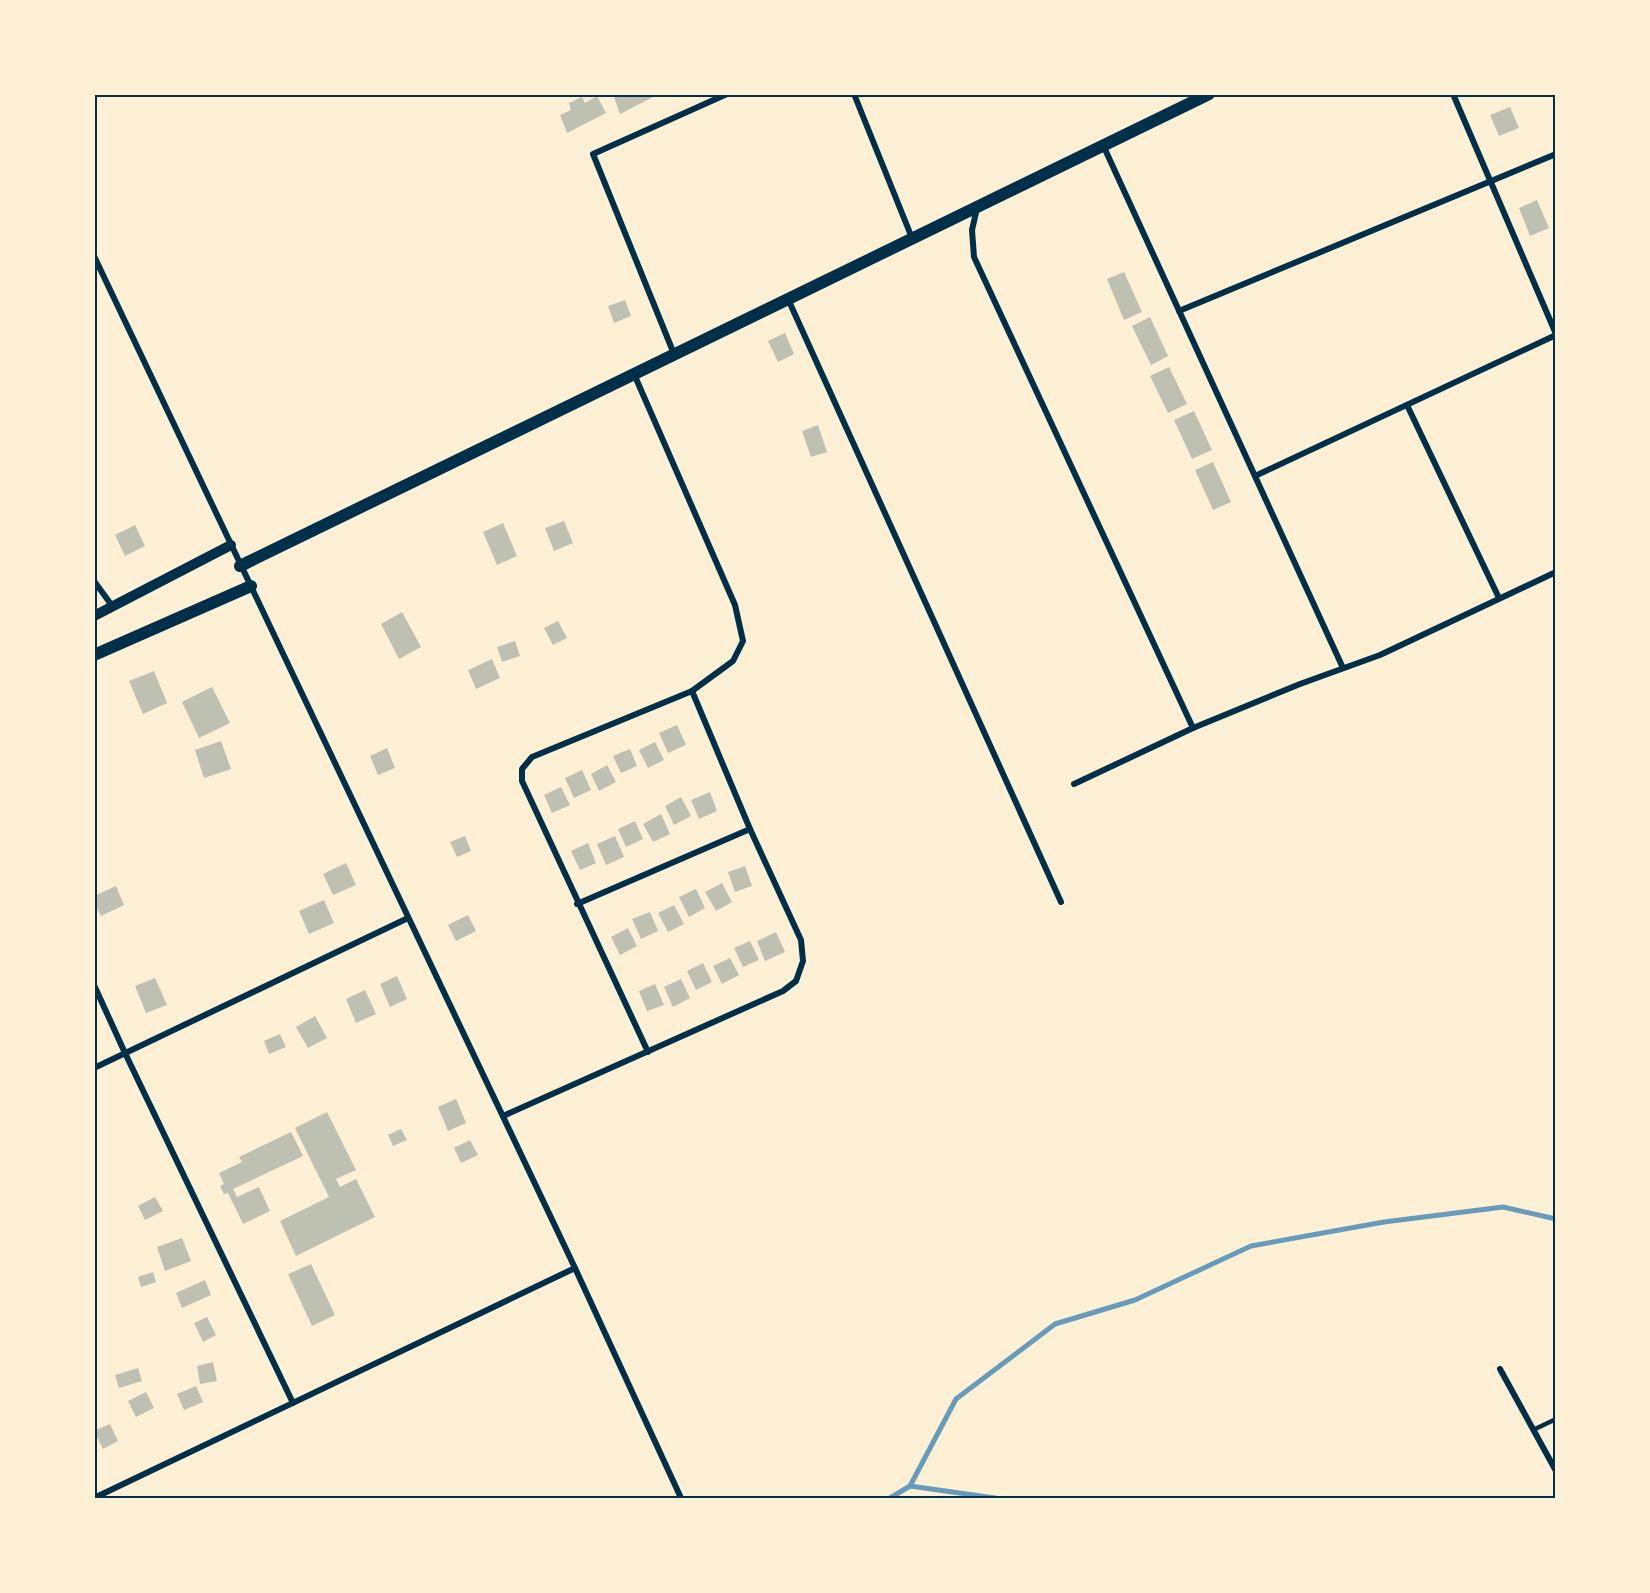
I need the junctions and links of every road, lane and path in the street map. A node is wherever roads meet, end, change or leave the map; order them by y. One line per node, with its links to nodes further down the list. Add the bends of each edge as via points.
1 (727, 94): 14 (street, via 593,154)
2 (854, 94): 9 (street)
3 (1209, 94): 5 (main road)
4 (1453, 94): 7 (street)
5 (1102, 145): 8 (main road); 12 (street)
6 (1556, 154): 7 (street)
7 (1490, 183): 12 (street); 13 (street)
8 (977, 208): 9 (main road); 29 (street, via 972,230 974,257)
9 (912, 238): 11 (main road)
10 (94, 256): 18 (street)
11 (787, 299): 14 (main road); 32 (street)
12 (1179, 312): 17 (street)
13 (1556, 334): 16 (street)
14 (674, 354): 15 (main road)
15 (634, 373): 19 (main road); 28 (street, via 735,605 743,641 733,661)
16 (1407, 405): 17 (street); 23 (street)
17 (1255, 476): 27 (street)
18 (231, 545): 19 (street); 24 (street)
19 (240, 566): 22 (street)
20 (1556, 572): 23 (street)
21 (94, 581): 24 (street)
22 (251, 586): 26 (main road); 34 (street)
23 (1499, 598): 27 (street, via 1380,656)
24 (113, 607): 25 (street)
25 (94, 616)
26 (94, 655)
27 (1343, 668): 29 (street)
28 (692, 691): 31 (street); 33 (street, via 532,758 522,769 522,782)
29 (1193, 728): 30 (street)
30 (1074, 784)
31 (750, 829): 33 (street); 36 (street, via 801,940 803,961 796,981 783,991)
32 (1061, 902)
33 (577, 904): 36 (street)
34 (408, 918): 37 (street); 39 (street)
35 (94, 985): 37 (street)
36 (648, 1052): 39 (street)
37 (125, 1053): 38 (street); 42 (street)
38 (94, 1068)
39 (503, 1116): 40 (street)
40 (575, 1268): 42 (street); 47 (street)
41 (1500, 1369): 44 (street)
42 (293, 1403): 46 (street)
43 (1556, 1419): 44 (lane)
44 (1533, 1430): 45 (street)
45 (1556, 1471)
46 (94, 1498)
47 (681, 1498)

